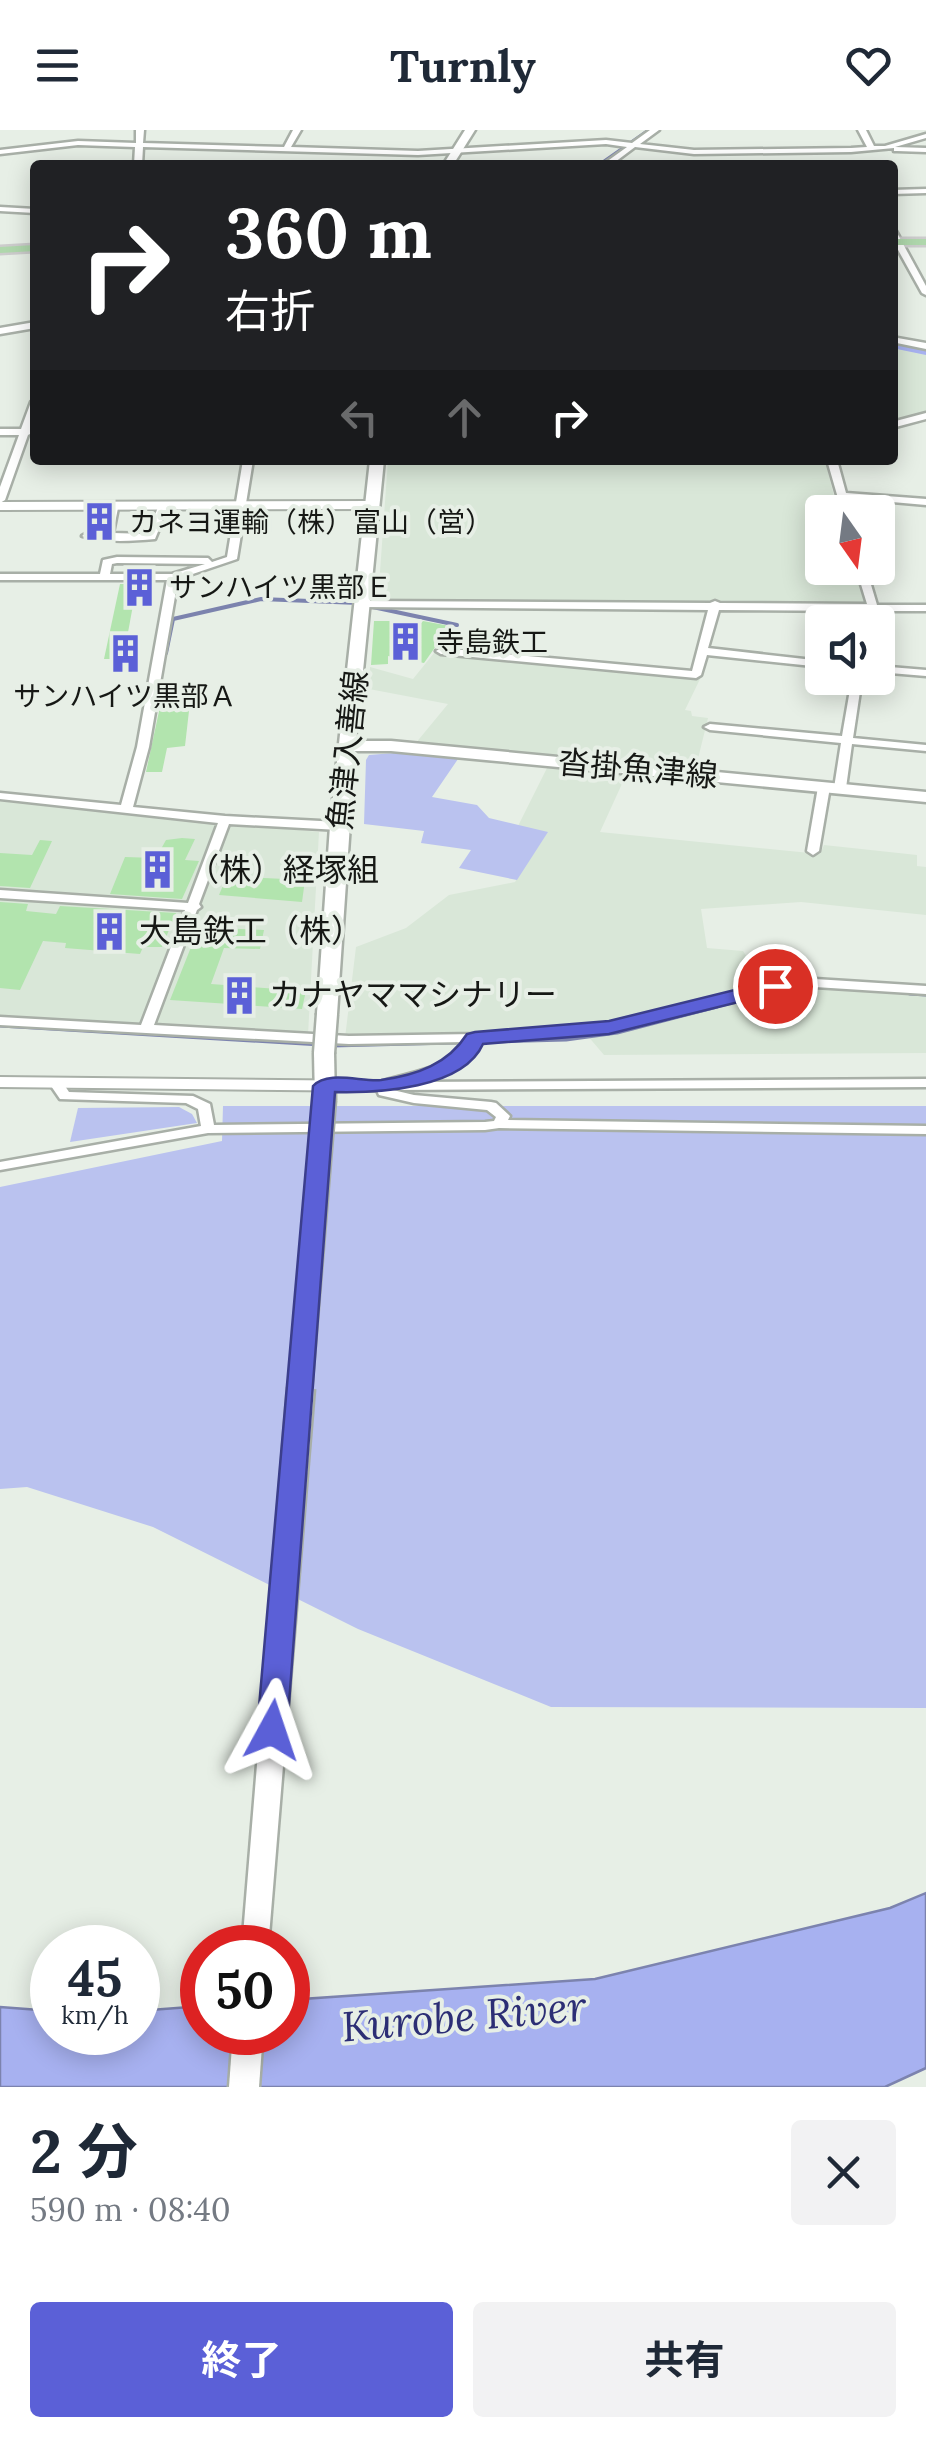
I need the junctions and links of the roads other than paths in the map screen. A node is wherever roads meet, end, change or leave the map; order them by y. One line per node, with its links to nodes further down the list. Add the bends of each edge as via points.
1 (140, 130): 7 (street)
2 (297, 130): 9 (street)
3 (470, 130): 12 (main road)
4 (655, 130): 8 (street)
5 (862, 130): 14 (street)
6 (923, 138): 10 (street)
7 (139, 144): 9 (street); 16 (street, via 78,142); 17 (street)
8 (635, 144): 12 (street); 13 (street, via 694,152); 20 (street)
9 (286, 148): 11 (street)
10 (884, 148): 14 (street); 15 (street)
11 (317, 149): 12 (street); 18 (street)
12 (457, 149): 19 (main road)
13 (850, 150): 14 (street); 21 (street)
14 (872, 150)
15 (926, 150)
16 (0, 152)
17 (138, 160)
18 (314, 160)
19 (451, 160)
20 (613, 160)
21 (855, 160)
22 (926, 191): 23 (street)
23 (898, 192)
24 (0, 209): 25 (street)
25 (30, 211)
26 (898, 241): 27 (main road)
27 (926, 242)
28 (898, 246): 31 (street)
29 (30, 248): 30 (main road)
30 (0, 250)
31 (926, 293)
32 (30, 323): 33 (street)
33 (0, 328)
34 (898, 340): 35 (street)
35 (926, 346)
36 (926, 416): 37 (street)
37 (898, 423)
38 (0, 432): 39 (street)
39 (30, 432): 46 (street)
40 (247, 465): 48 (street)
41 (377, 465): 47 (main road, 魚津入善線)
42 (833, 465): 43 (street)
43 (841, 495)
44 (895, 500): 45 (street)
45 (926, 502)
46 (0, 503): 49 (street)
47 (373, 505): 48 (street); 57 (main road, 魚津入善線)
48 (240, 507): 50 (street); 53 (street, via 232,559)
49 (113, 508): 50 (street); 52 (street)
50 (163, 508): 52 (street, via 156,535)
51 (87, 536): 52 (street)
52 (107, 536)
53 (224, 561): 55 (street, via 117,560 107,562); 56 (street)
54 (0, 577): 55 (street)
55 (104, 577): 56 (street)
56 (173, 577): 75 (street)
57 (364, 604): 58 (street); 70 (main road, 魚津入善線)
58 (715, 604): 59 (street); 63 (street)
59 (805, 606)
60 (895, 608): 61 (street)
61 (926, 608)
62 (441, 651): 63 (street, via 696,675)
63 (702, 652): 64 (street)
64 (805, 662)
65 (895, 671): 66 (street)
66 (926, 674)
67 (856, 695): 69 (street)
68 (710, 727): 69 (street)
69 (849, 741): 71 (street); 72 (street)
70 (349, 746): 72 (main road, 沓掛魚津線); 77 (main road, 魚津入善線)
71 (926, 748)
72 (832, 788): 74 (main road, 沓掛魚津線); 78 (street)
73 (0, 796): 75 (street)
74 (926, 797)
75 (126, 810): 76 (street)
76 (226, 820): 77 (street); 80 (street)
77 (339, 826): 89 (main road, 魚津入善線, bridge)
78 (813, 851)
79 (0, 894): 80 (street)
80 (194, 908): 83 (street)
81 (926, 990): 84 (street, via 798,982 609,1028)
82 (0, 1021): 83 (street)
83 (146, 1029): 84 (street, via 349,1040)
84 (475, 1038): 88 (street, via 467,1055 449,1067)
85 (0, 1082): 86 (street)
86 (56, 1082): 89 (street); 91 (street, via 65,1096 188,1099 205,1108)
87 (926, 1083): 88 (street)
88 (382, 1086): 89 (street); 90 (street, via 414,1099 491,1106 502,1116)
89 (325, 1093): 94 (main road, 魚津入善線, bridge)
90 (500, 1124): 91 (street); 92 (street)
91 (208, 1129): 93 (street)
92 (926, 1130)
93 (0, 1166)
94 (257, 1925)
95 (246, 2055): 96 (main road)
96 (244, 2087)

